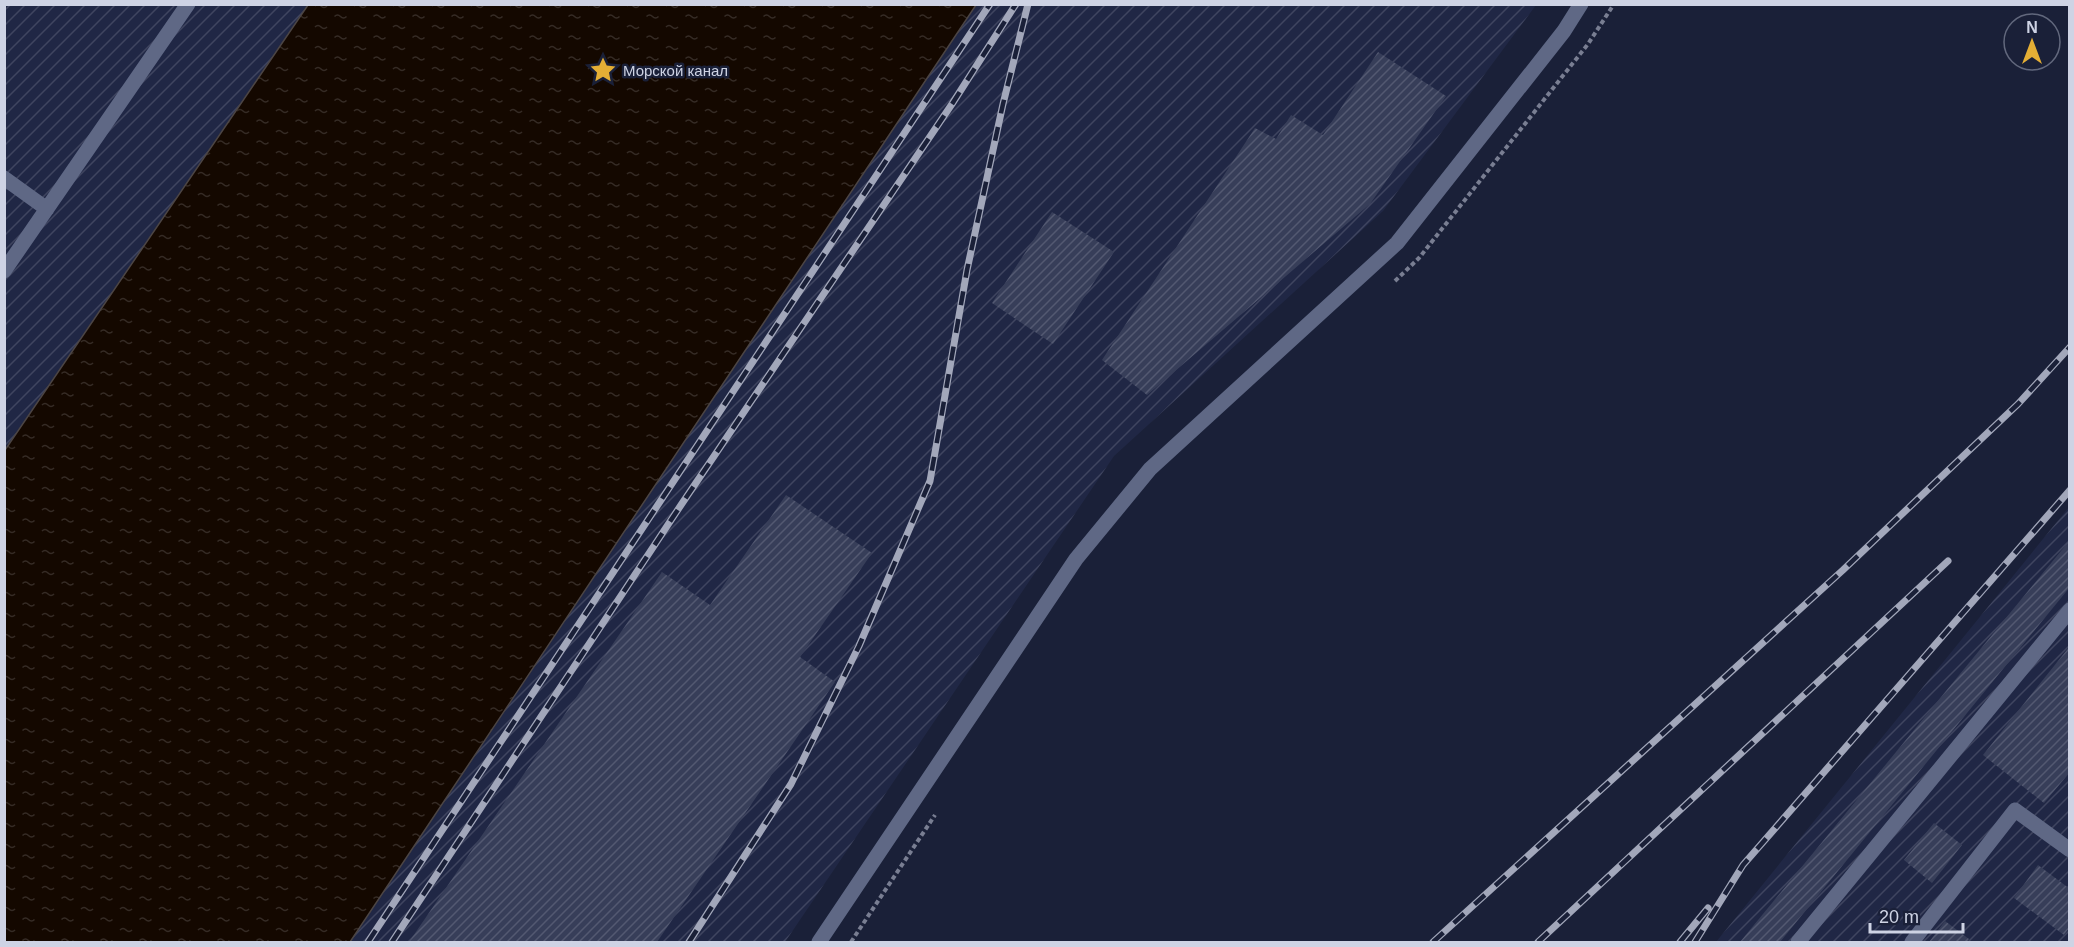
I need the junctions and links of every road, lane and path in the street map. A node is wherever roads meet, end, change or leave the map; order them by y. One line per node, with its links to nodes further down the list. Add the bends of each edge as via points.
1 (188, 4): 5 (lane)
2 (1581, 4): 11 (lane, via 1396,243 1150,469 1076,559)
3 (1614, 4): 7 (path, via 1588,44 1419,258)
4 (4, 178): 5 (lane)
5 (47, 209): 6 (lane)
6 (4, 271)
7 (1393, 282)
8 (2070, 610): 13 (lane)
9 (936, 814): 12 (path)
10 (2070, 850): 14 (lane, via 2015,810)
11 (819, 942)
12 (851, 942)
13 (1798, 942)
14 (1912, 942)

